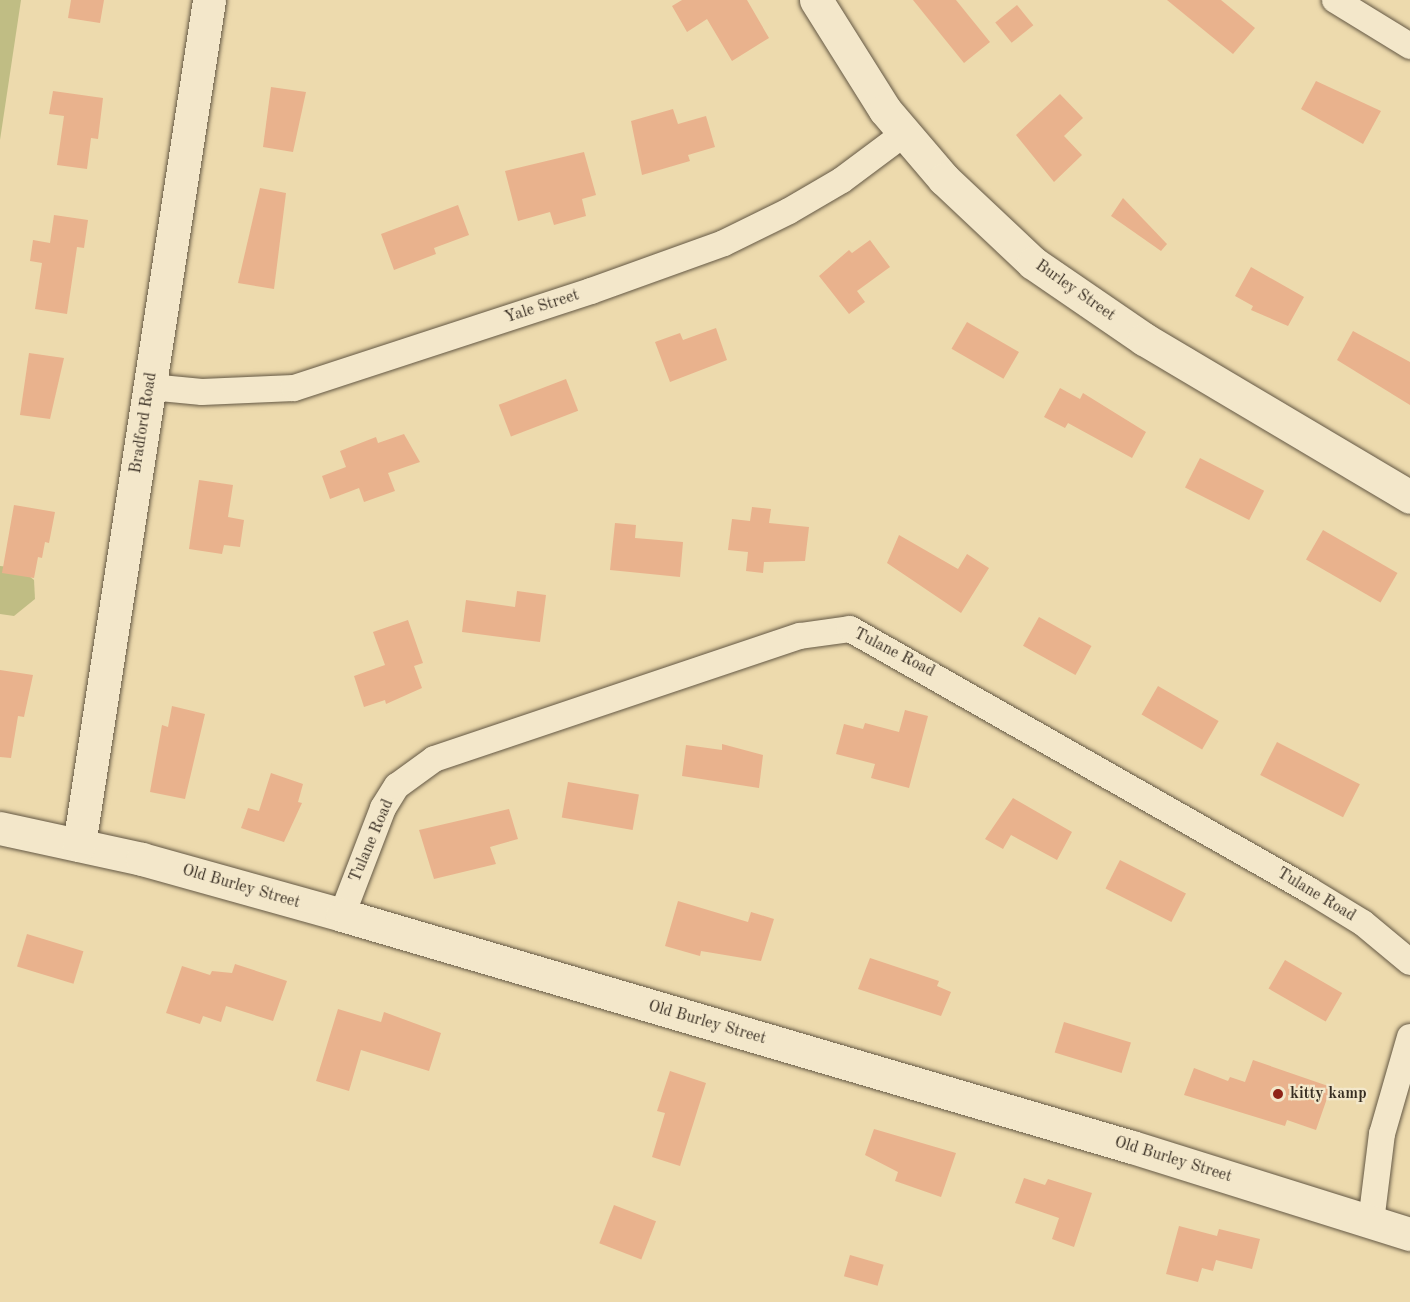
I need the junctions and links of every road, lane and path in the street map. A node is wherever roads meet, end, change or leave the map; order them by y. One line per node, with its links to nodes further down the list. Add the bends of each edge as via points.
1 (209, 0): 6 (street, Bradford Road)
2 (816, 0): 5 (street, Burley Street, via 885,110)
3 (1335, 0): 4 (street)
4 (1410, 46)
5 (905, 133): 6 (street, Yale Street, via 842,180 789,211 724,243 580,294 294,388 202,392); 7 (street, Burley Street, via 944,179 1033,263 1144,339)
6 (150, 387): 9 (street, Bradford Road)
7 (1410, 497)
8 (0, 828): 9 (street, Old Burley Street)
9 (79, 845): 10 (street, Old Burley Street)
10 (342, 915): 11 (street, Tulane Road, via 383,808 397,786 434,759 800,636 850,629 1309,890); 13 (street, Old Burley Street, via 1132,1147)
11 (1410, 962)
12 (1410, 1038): 13 (street, via 1382,1134)
13 (1371, 1222): 14 (street, Old Burley Street)
14 (1410, 1234)

